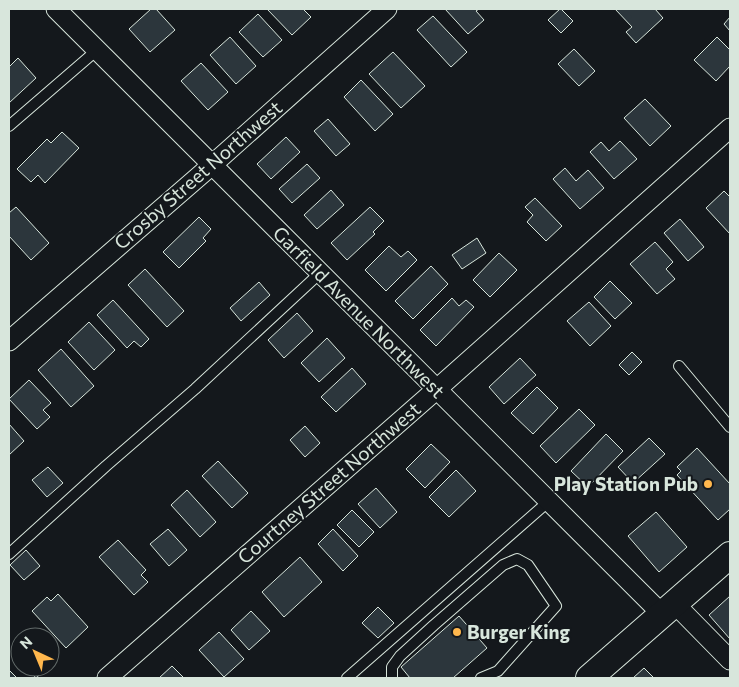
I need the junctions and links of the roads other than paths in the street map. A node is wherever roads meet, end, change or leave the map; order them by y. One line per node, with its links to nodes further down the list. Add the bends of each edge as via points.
1 (56, 9): 3 (street, Garfield Avenue Northwest)
2 (387, 9): 6 (street, Crosby Street Northwest)
3 (97, 50): 4 (lane); 6 (street, Garfield Avenue Northwest)
4 (9, 126)
5 (730, 128): 10 (street, Courtney Street Northwest)
6 (212, 164): 7 (street, Garfield Avenue Northwest); 8 (street, Crosby Street Northwest)
7 (320, 273): 10 (street, Garfield Avenue Northwest); 13 (lane)
8 (9, 341)
9 (679, 366): 11 (lane)
10 (437, 389): 12 (street, Garfield Avenue Northwest); 20 (street, Courtney Street Northwest)
11 (730, 427)
12 (549, 501): 15 (lane); 17 (street, Garfield Avenue Northwest)
13 (9, 554)
14 (730, 555): 17 (main road)
15 (474, 566): 16 (lane); 21 (lane)
16 (486, 580): 19 (lane, via 503,565 517,559 528,565 556,606); 22 (lane, via 400,656 392,667)
17 (669, 609): 18 (street, Garfield Avenue Northwest); 24 (main road)
18 (730, 660)
19 (501, 674): 23 (lane)
20 (107, 678)
21 (347, 678)
22 (392, 678)
23 (481, 678)
24 (589, 678)

